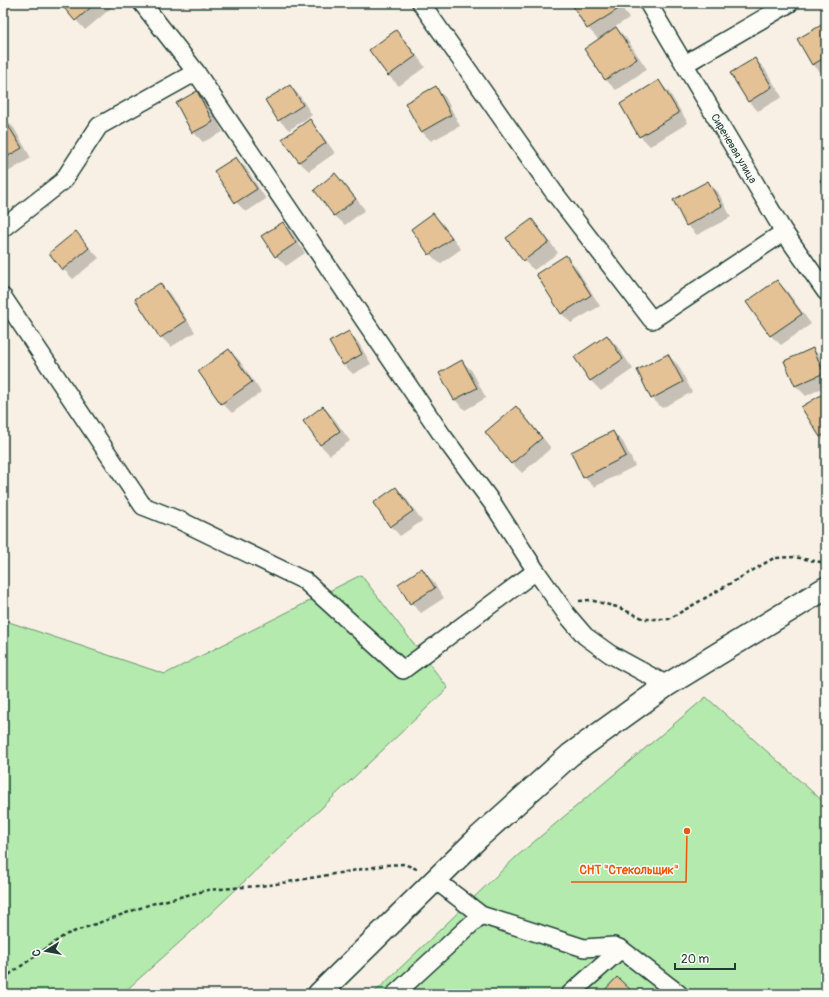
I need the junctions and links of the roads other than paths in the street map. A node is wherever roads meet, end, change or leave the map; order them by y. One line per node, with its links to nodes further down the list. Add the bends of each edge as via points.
1 (142, 3): 6 (street)
2 (421, 3): 8 (street, via 553,191 652,320)
3 (648, 3): 5 (street, Сиреневая улица)
4 (790, 3): 5 (street)
5 (685, 64): 8 (street, Сиреневая улица)
6 (196, 72): 7 (street, via 99,126 63,181); 11 (street)
7 (3, 228)
8 (784, 232): 9 (street, Сиреневая улица)
9 (824, 284)
10 (3, 298): 11 (street, via 143,506 181,521 305,581 403,670)
11 (536, 571): 13 (street, via 585,636 610,654)
12 (826, 588): 13 (street)
13 (667, 685): 14 (street, via 570,755)
14 (434, 879): 15 (street); 17 (street)
15 (481, 915): 16 (street, via 584,948 614,946); 18 (street)
16 (621, 949): 19 (street); 20 (street)
17 (318, 994)
18 (395, 994)
19 (570, 994)
20 (679, 994)

